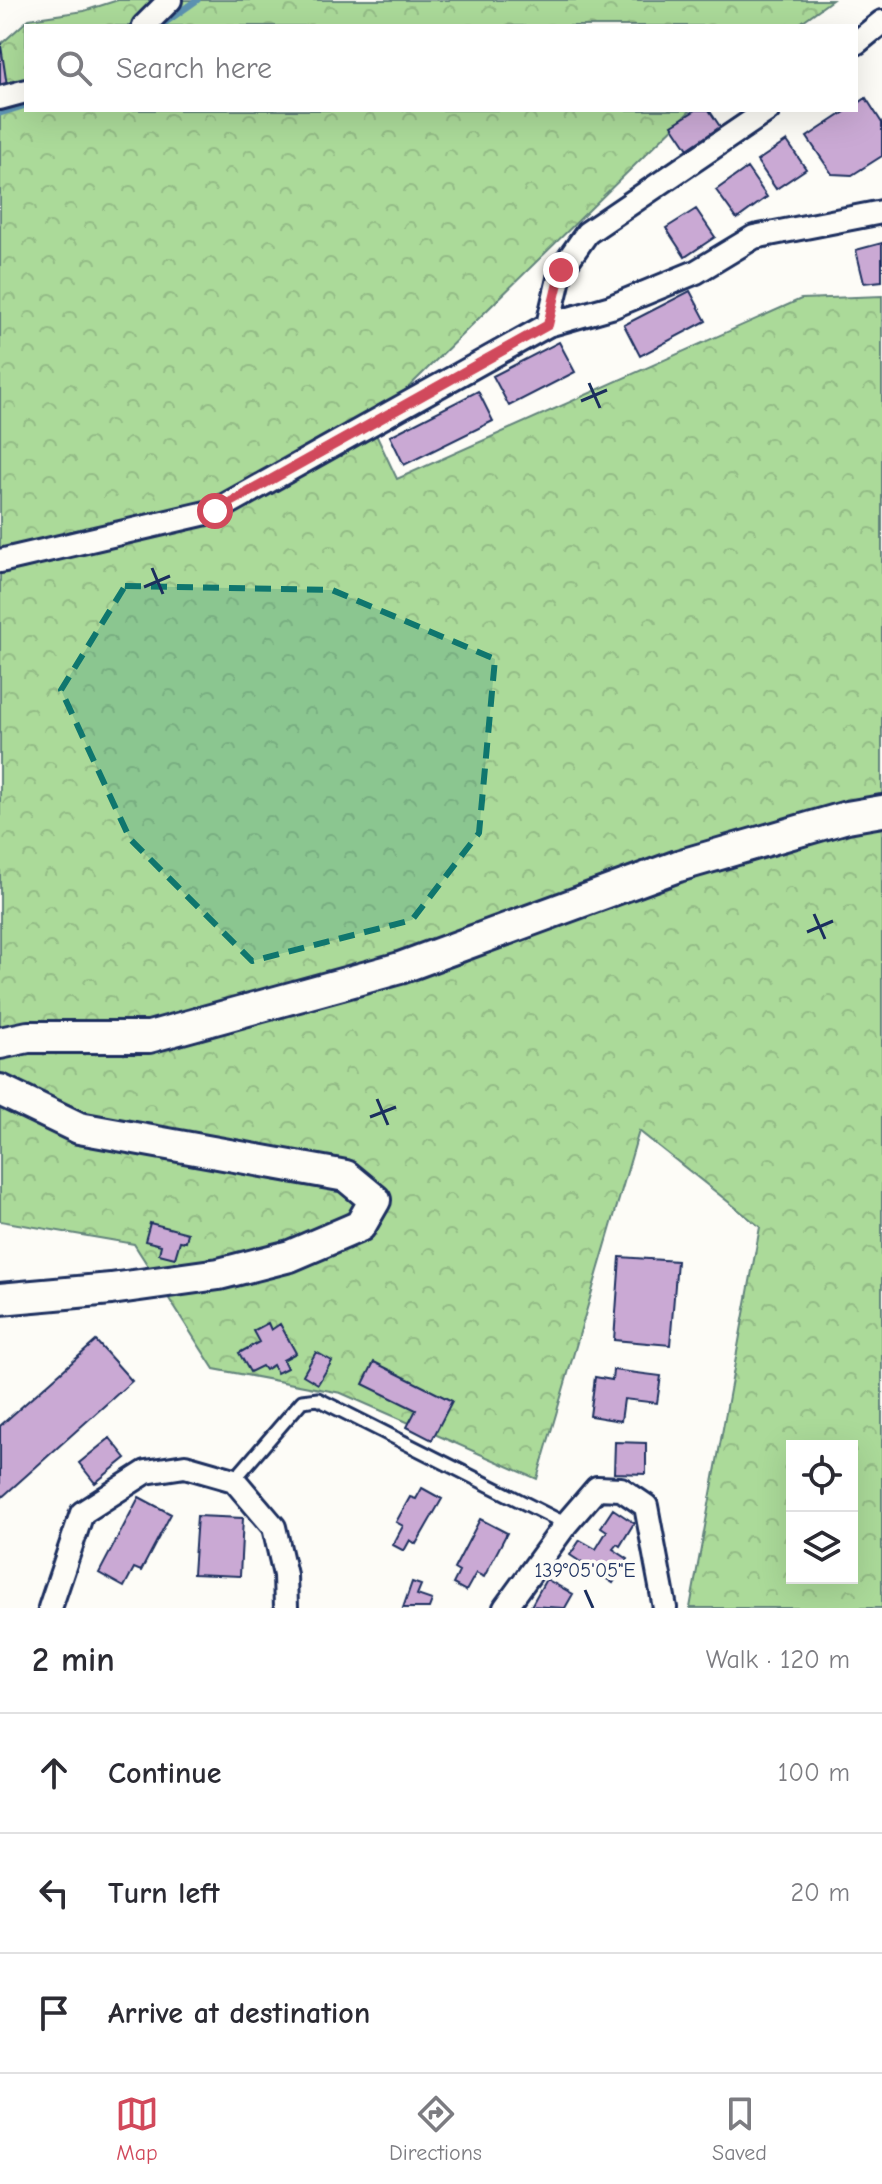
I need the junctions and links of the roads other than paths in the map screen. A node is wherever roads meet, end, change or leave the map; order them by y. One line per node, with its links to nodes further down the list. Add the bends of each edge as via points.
1 (170, 0): 3 (street)
2 (882, 22): 4 (street)
3 (146, 24)
4 (858, 41)
5 (24, 92): 6 (street)
6 (0, 98)
7 (765, 112): 9 (street, via 587,233 561,270)
8 (882, 212): 9 (street, via 754,237 696,272 611,307)
9 (548, 325): 10 (street, via 215,511)
10 (0, 561)
11 (882, 811): 12 (street, via 678,866 400,968 149,1037 28,1037)
12 (0, 1043)
13 (0, 1090): 14 (street, via 79,1128 346,1176 375,1200 360,1226 290,1256 219,1274)
14 (0, 1299)
15 (234, 1480): 16 (lane, via 302,1401 318,1399); 17 (street, via 185,1466 146,1472 82,1513); 18 (street, via 274,1527)
16 (566, 1524): 19 (street); 20 (street, via 597,1488 621,1489 646,1506)
17 (50, 1608)
18 (286, 1608)
19 (505, 1608)
20 (665, 1608)

